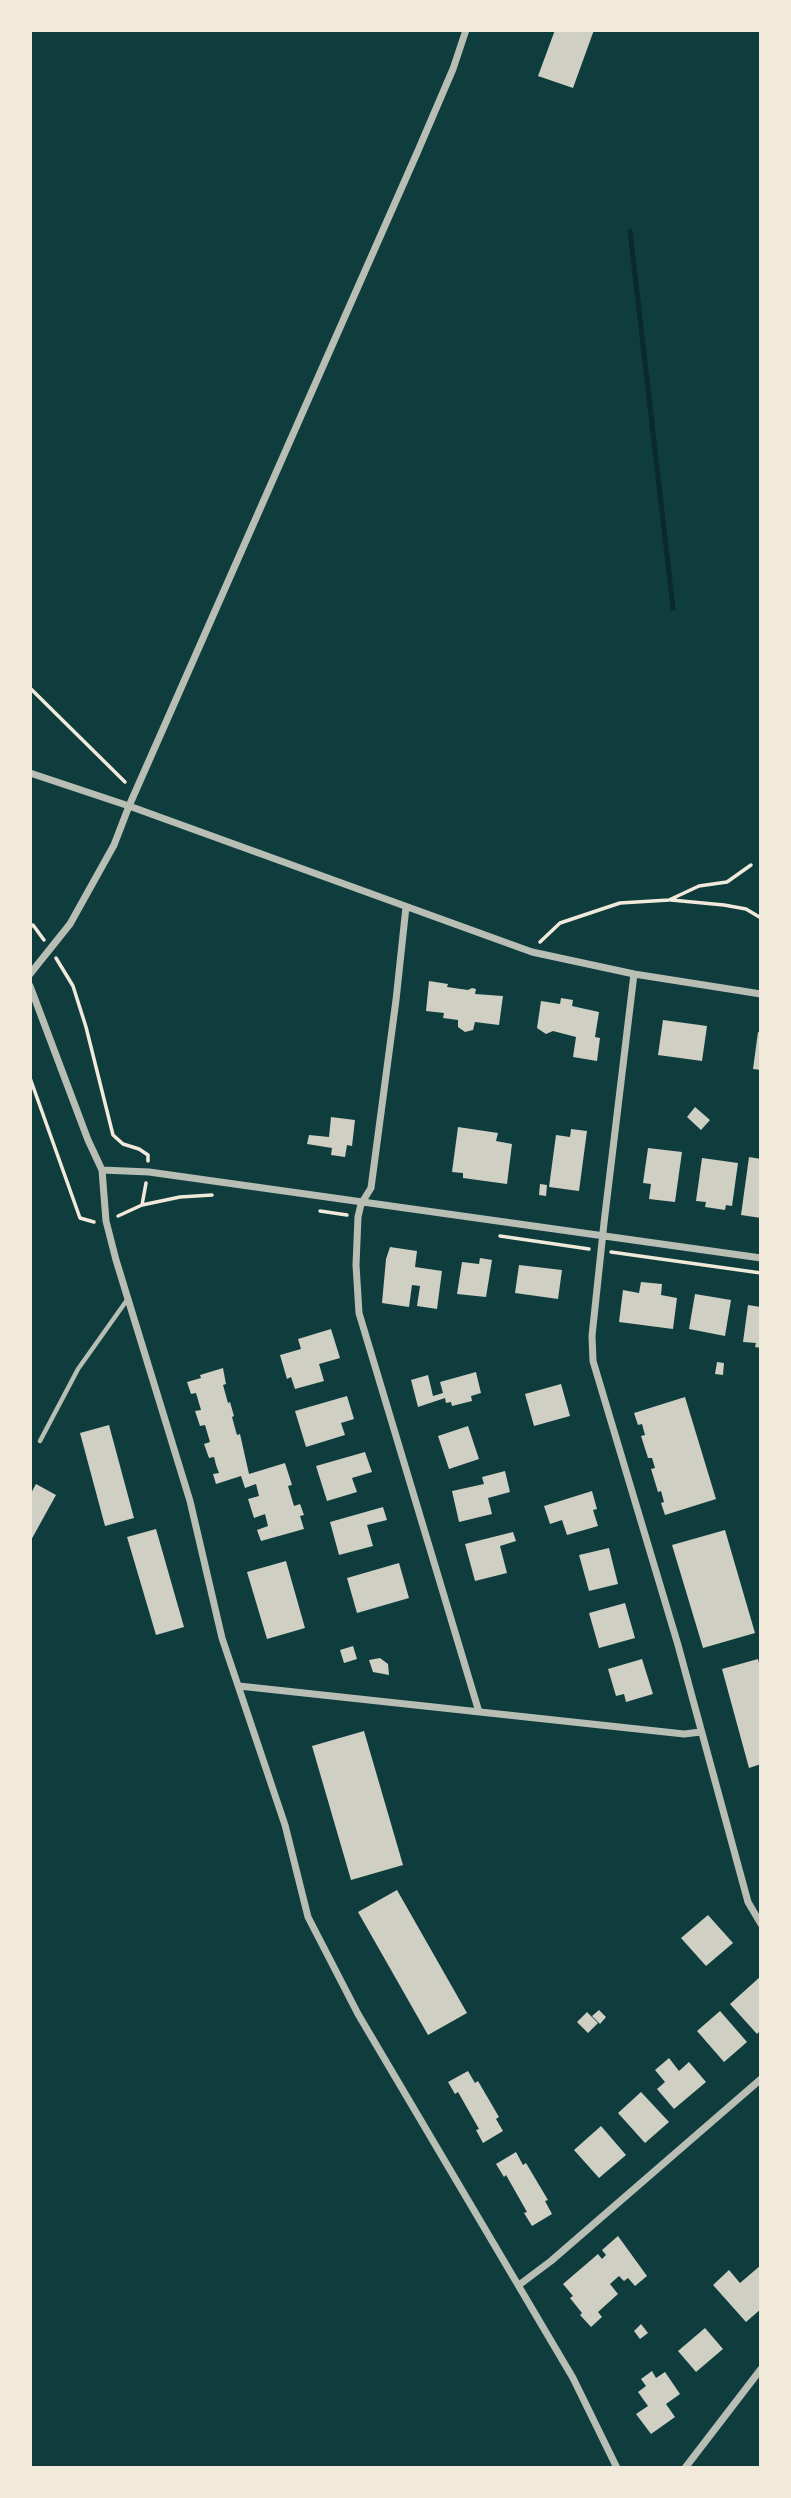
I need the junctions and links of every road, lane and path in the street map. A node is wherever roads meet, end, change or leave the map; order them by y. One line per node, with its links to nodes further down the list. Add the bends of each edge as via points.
1 (466, 30): 5 (street, via 417,153)
2 (30, 688): 4 (path)
3 (30, 774): 5 (street)
4 (126, 782)
5 (129, 806): 8 (street); 11 (street, via 94,884)
6 (751, 865): 7 (path, via 726,882 699,886)
7 (669, 900): 9 (path, via 746,909); 12 (path, via 620,903 560,923)
8 (406, 907): 12 (street); 19 (street, via 371,1188)
9 (761, 918)
10 (30, 927): 11 (path, via 33,925)
11 (50, 948): 13 (street); 18 (path, via 73,986 113,1135 148,1155)
12 (532, 952): 14 (street)
13 (30, 974)
14 (634, 974): 16 (street); 21 (street)
15 (30, 986): 17 (street)
16 (761, 994)
17 (102, 1170): 18 (street); 23 (street, via 106,1221)
18 (149, 1172): 19 (street); 20 (path)
19 (361, 1204): 21 (street); 26 (street, via 356,1236 359,1313)
20 (142, 1205)
21 (603, 1237): 22 (street); 27 (street, via 593,1361)
22 (761, 1258)
23 (128, 1299): 24 (lane, via 78,1369); 25 (street, via 190,1501 222,1638)
24 (40, 1441)
25 (239, 1686): 26 (street); 30 (street, via 285,1825 308,1917 358,2014)
26 (479, 1712): 27 (street, via 684,1734)
27 (701, 1732): 28 (street, via 748,1902)
28 (761, 1924)
29 (761, 2078): 30 (street)
30 (519, 2285): 32 (street, via 573,2378)
31 (761, 2369): 33 (street)
32 (617, 2468)
33 (685, 2468)

